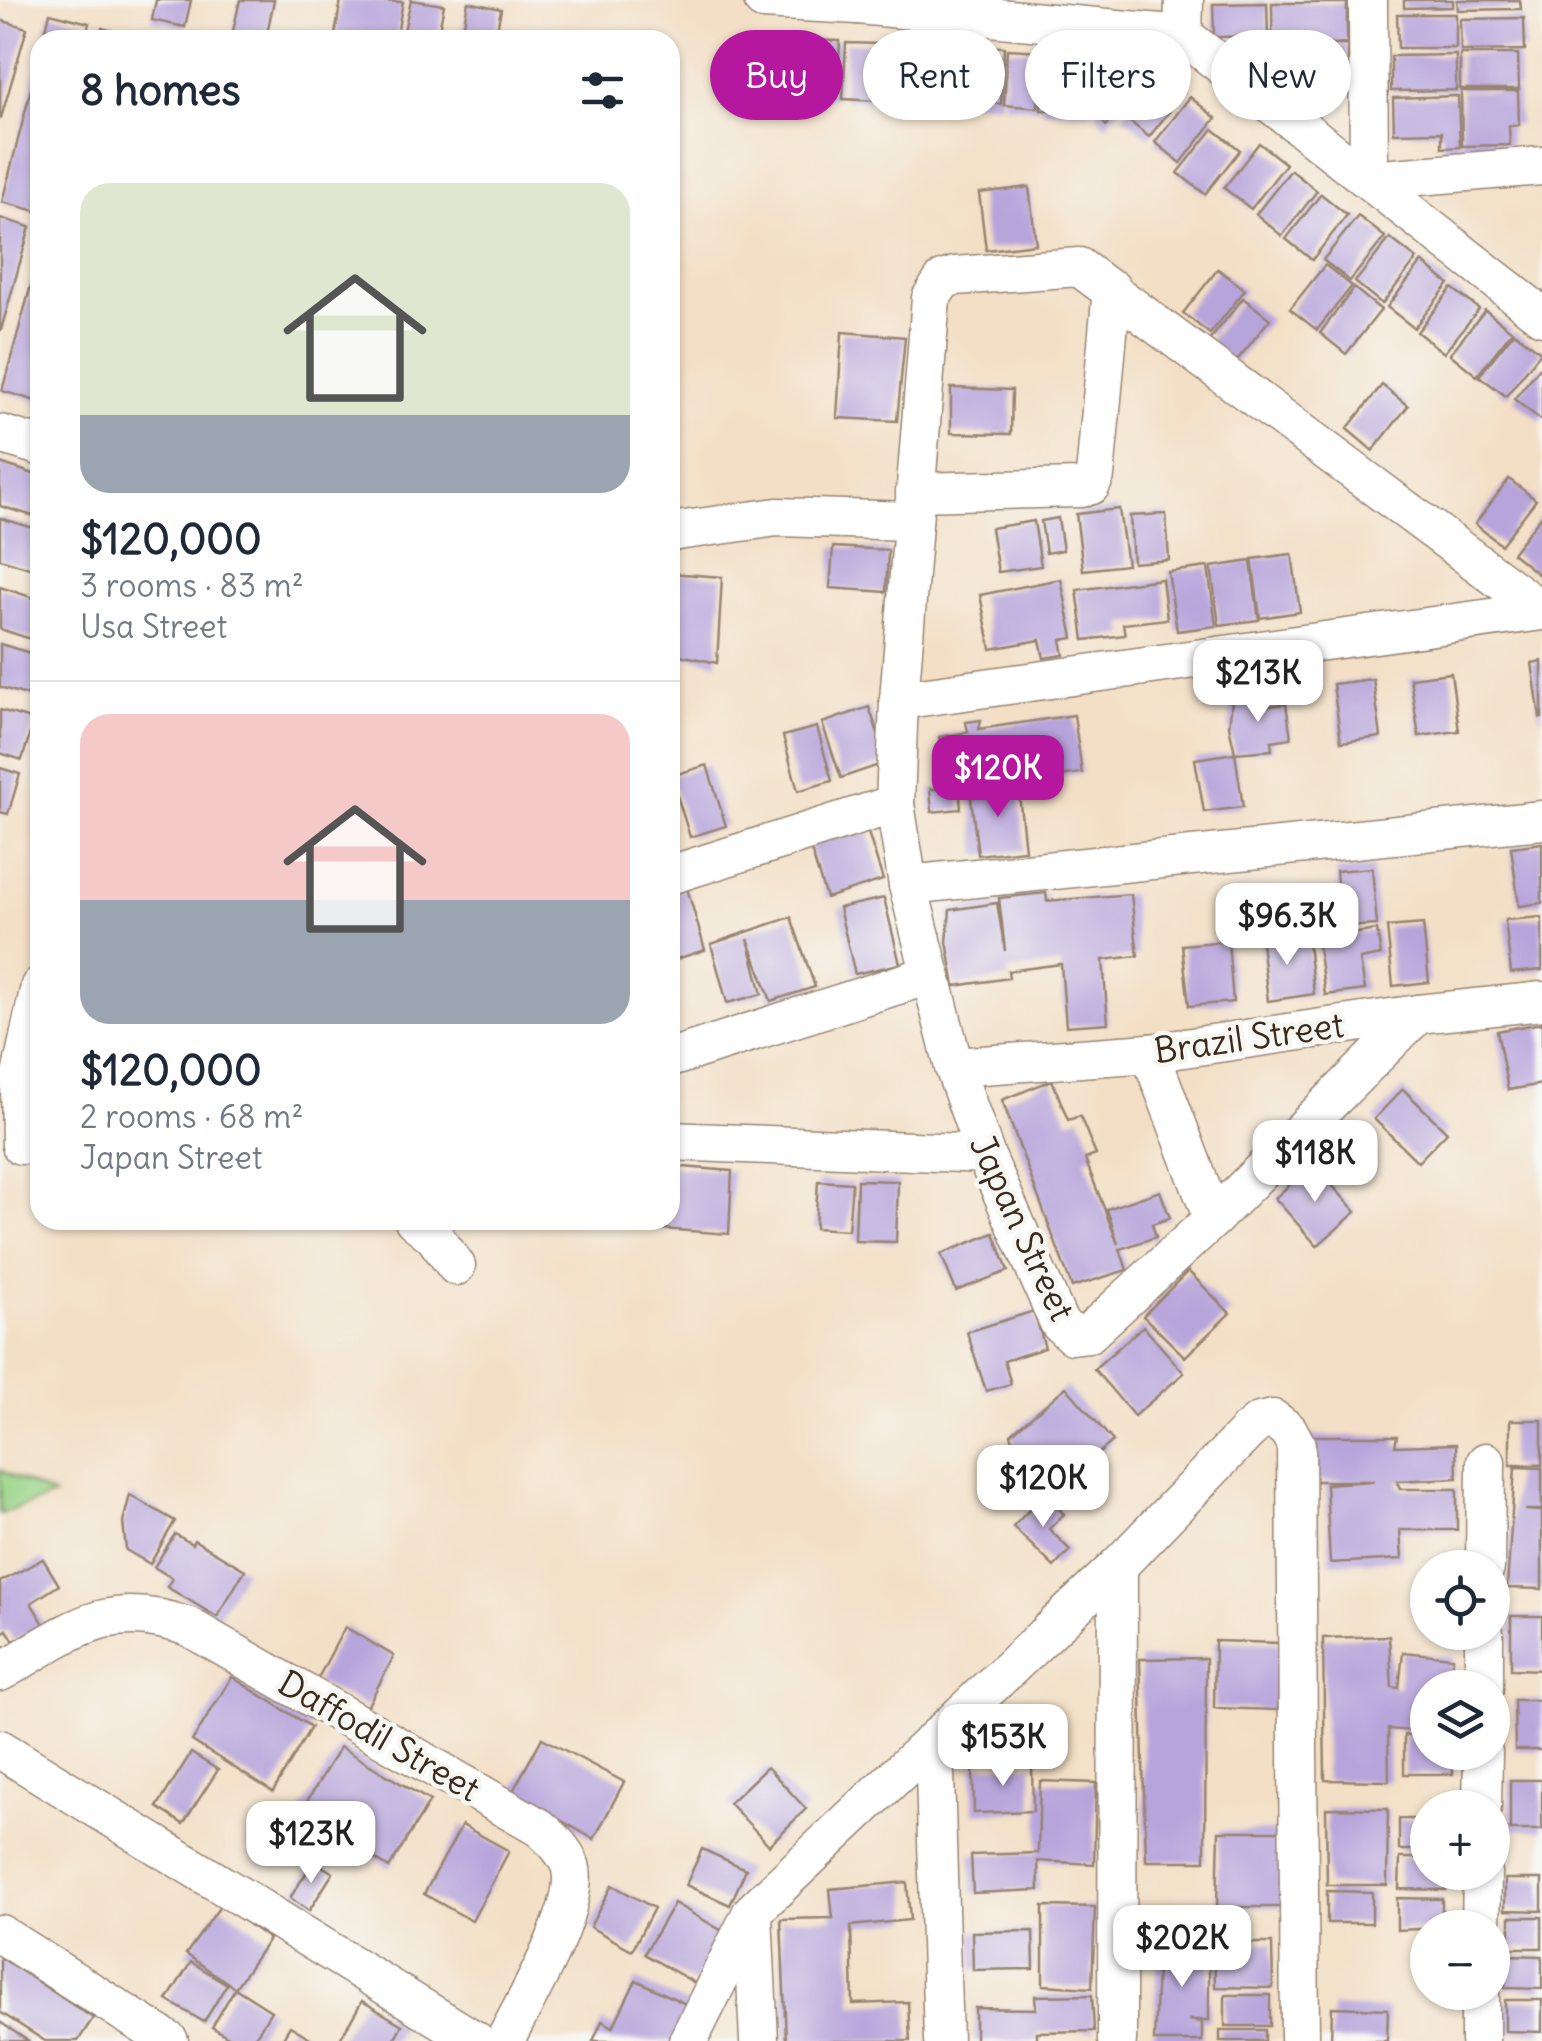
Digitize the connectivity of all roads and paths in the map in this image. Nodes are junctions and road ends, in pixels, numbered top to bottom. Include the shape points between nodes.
1 (763, 0) edge
2 (1368, 0) edge
3 (860, 2) edge
4 (1184, 18) edge
5 (1542, 166) edge
6 (1369, 180) junction
7 (1112, 289) junction
8 (1542, 316) edge
9 (0, 434) edge
10 (30, 443) edge
11 (914, 506) junction
12 (680, 531) edge
13 (1542, 611) edge
14 (899, 700) junction
15 (895, 804) junction
16 (1542, 820) edge
17 (680, 872) edge
18 (908, 885) junction
19 (929, 975) junction
20 (1542, 1000) edge
21 (1418, 1014) junction
22 (30, 1033) edge
23 (1150, 1053) junction
24 (680, 1055) edge
25 (954, 1067) junction
26 (680, 1142) edge
27 (21, 1145) dead end
28 (984, 1154) junction
29 (1213, 1219) junction
30 (428, 1230) edge
31 (456, 1266) dead end
32 (1486, 1462) dead end
33 (1485, 1550) edge
34 (1118, 1566) junction
35 (0, 1672) edge
36 (934, 1741) junction
37 (0, 1749) edge
38 (752, 1912) junction
39 (0, 1934) edge
40 (1480, 2010) edge
41 (169, 2041) edge
42 (476, 2041) edge
43 (505, 2041) edge
44 (688, 2041) edge
45 (759, 2041) edge
46 (943, 2041) edge
47 (1116, 2041) edge
48 (1300, 2041) edge
49 (1480, 2041) edge

1 - 3 street
2 - 6 street
3 - 4 street
4 - 6 street
5 - 6 street
6 - 8 street
7 - 11 street via 1091,485
7 - 11 street, Japan Street via 1079,267 942,280 930,298
7 - 13 street
9 - 10 street
11 - 12 street
11 - 14 street, Japan Street
13 - 14 street
14 - 15 street, Japan Street
15 - 17 street
15 - 18 street, Japan Street
16 - 18 street
18 - 19 street, Japan Street
19 - 24 street
19 - 25 street, Japan Street
20 - 21 street, Brazil Street
21 - 23 street, Brazil Street
21 - 29 street, Japan Street
22 - 27 street via 20,1080
23 - 25 street, Brazil Street
23 - 29 street
25 - 28 street, Japan Street
26 - 28 street
28 - 29 street, Japan Street via 1059,1324 1072,1336 1089,1333
30 - 31 street
32 - 33 street
34 - 36 street
34 - 47 street
34 - 48 street via 1259,1422 1273,1419 1288,1430 1296,1445
35 - 43 street, Daffodil Street via 86,1624 120,1614 155,1615 189,1628 540,1828 559,1845 573,1891
36 - 38 street
36 - 46 street
37 - 42 street
38 - 44 street
38 - 45 street
39 - 41 street
40 - 49 street

